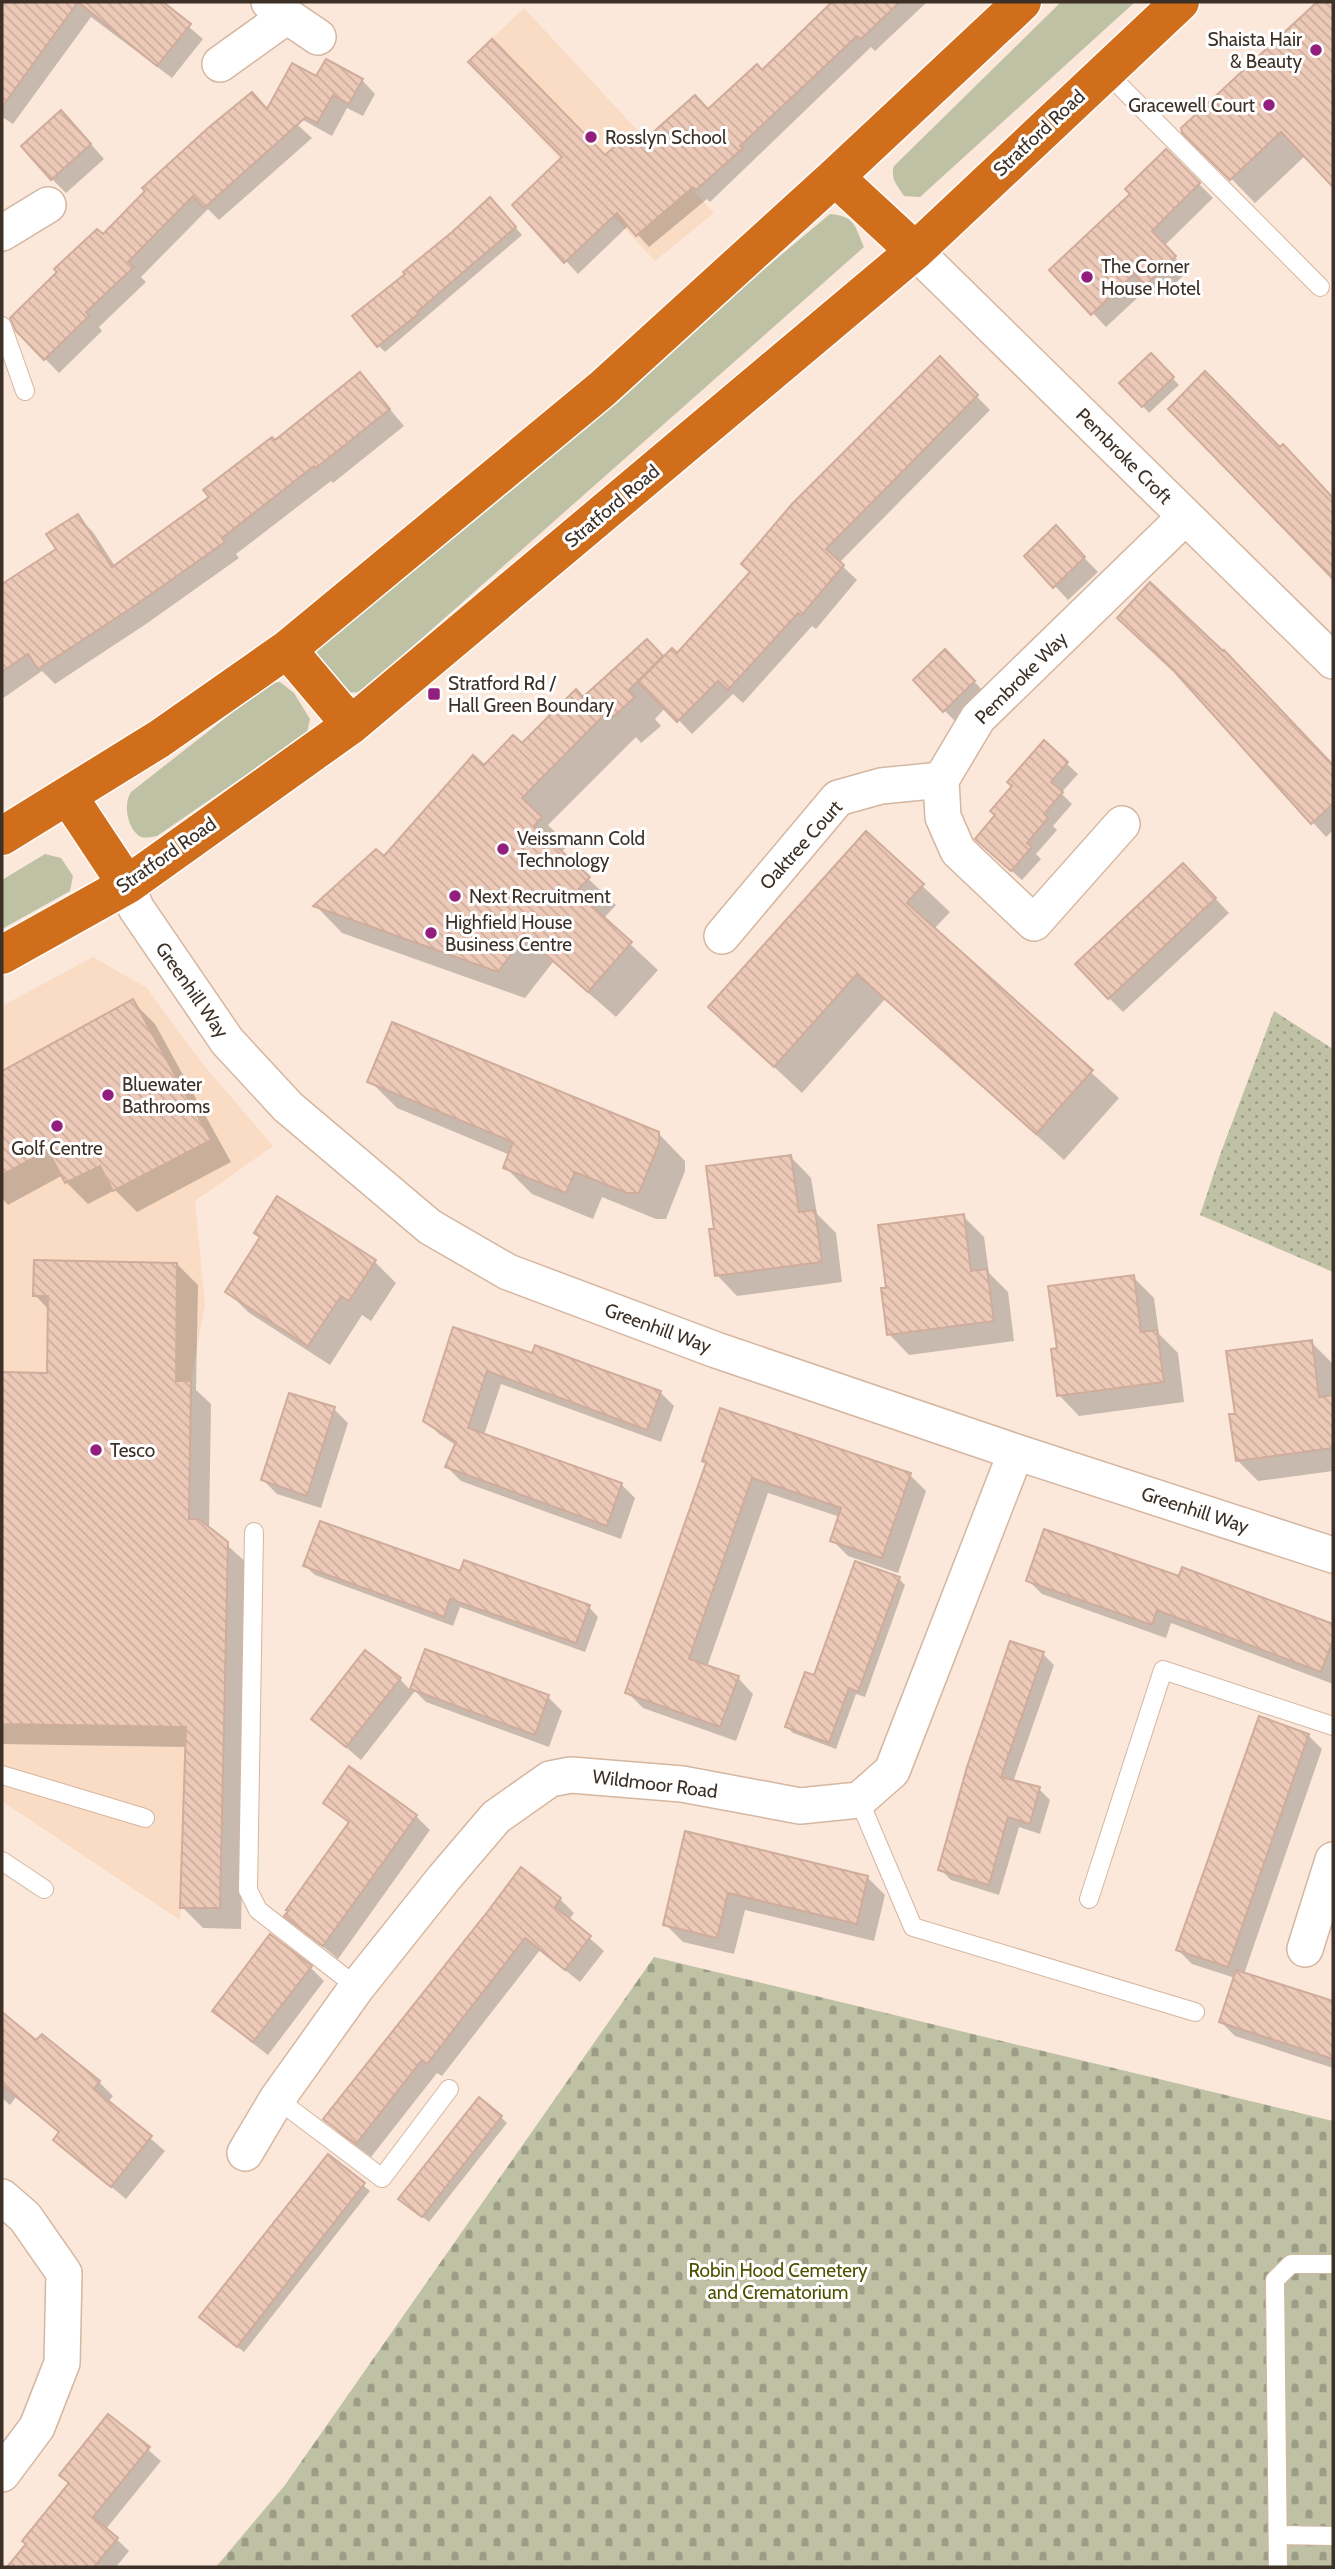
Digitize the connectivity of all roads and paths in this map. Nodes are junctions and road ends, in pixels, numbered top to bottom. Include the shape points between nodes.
1 (1022, 2) edge
2 (1180, 2) edge
3 (278, 9) edge
4 (318, 37) dead end
5 (220, 64) dead end
6 (1105, 71) junction
7 (835, 177) junction
8 (48, 205) dead end
9 (2, 233) edge
10 (915, 251) junction
11 (1320, 288) dead end
12 (2, 326) edge
13 (25, 391) dead end
14 (1185, 517) junction
15 (289, 648) junction
16 (1333, 661) edge
17 (351, 725) junction
18 (941, 780) junction
19 (68, 796) junction
20 (1122, 824) dead end
21 (2, 836) edge
22 (127, 885) junction
23 (722, 936) dead end
24 (2, 955) edge
25 (1016, 1452) junction
26 (254, 1532) dead end
27 (1333, 1555) edge
28 (1333, 1726) edge
29 (2, 1775) edge
30 (859, 1800) junction
31 (145, 1818) dead end
32 (1333, 1860) edge
33 (2, 1861) edge
34 (44, 1889) dead end
35 (1089, 1899) dead end
36 (1317, 1927) dead end
37 (357, 1987) junction
38 (1195, 2012) dead end
39 (449, 2089) dead end
40 (277, 2099) junction
41 (245, 2153) dead end
42 (2, 2197) edge
43 (1333, 2264) edge
44 (2, 2474) edge
45 (1278, 2535) junction
46 (1333, 2536) edge
47 (1278, 2567) edge

1 - 7 highway
2 - 6 highway, Stratford Road
3 - 4 street
3 - 5 street
6 - 10 highway, Stratford Road
6 - 11 lane
7 - 10 highway
7 - 15 highway via 602,389
8 - 9 street
10 - 14 street, Pembroke Croft
10 - 17 highway, Stratford Road
12 - 13 lane
14 - 16 street, Pembroke Croft
14 - 18 street, Pembroke Way via 978,718
15 - 17 highway
15 - 19 highway
17 - 22 highway, Stratford Road
18 - 20 street via 943,817 958,852 1034,923
18 - 23 street, Oaktree Court via 881,786 838,798
19 - 21 highway
19 - 22 highway
22 - 24 highway, Stratford Road
22 - 25 street, Greenhill Way via 136,908 227,1041 288,1107 430,1227 508,1272 716,1350
25 - 27 street, Greenhill Way
25 - 30 street via 892,1771
26 - 37 lane via 248,1890 258,1910
28 - 35 lane via 1164,1670
29 - 31 lane
30 - 37 street, Wildmoor Road via 800,1806 682,1784 572,1775 550,1779 496,1817
30 - 38 lane via 914,1927
32 - 36 street
33 - 34 lane
37 - 40 street, Wildmoor Road
39 - 40 lane via 382,2178
40 - 41 street, Wildmoor Road
42 - 44 street via 26,2217 64,2273 62,2363 37,2427
43 - 45 lane via 1291,2264 1275,2280
45 - 46 lane
45 - 47 lane

